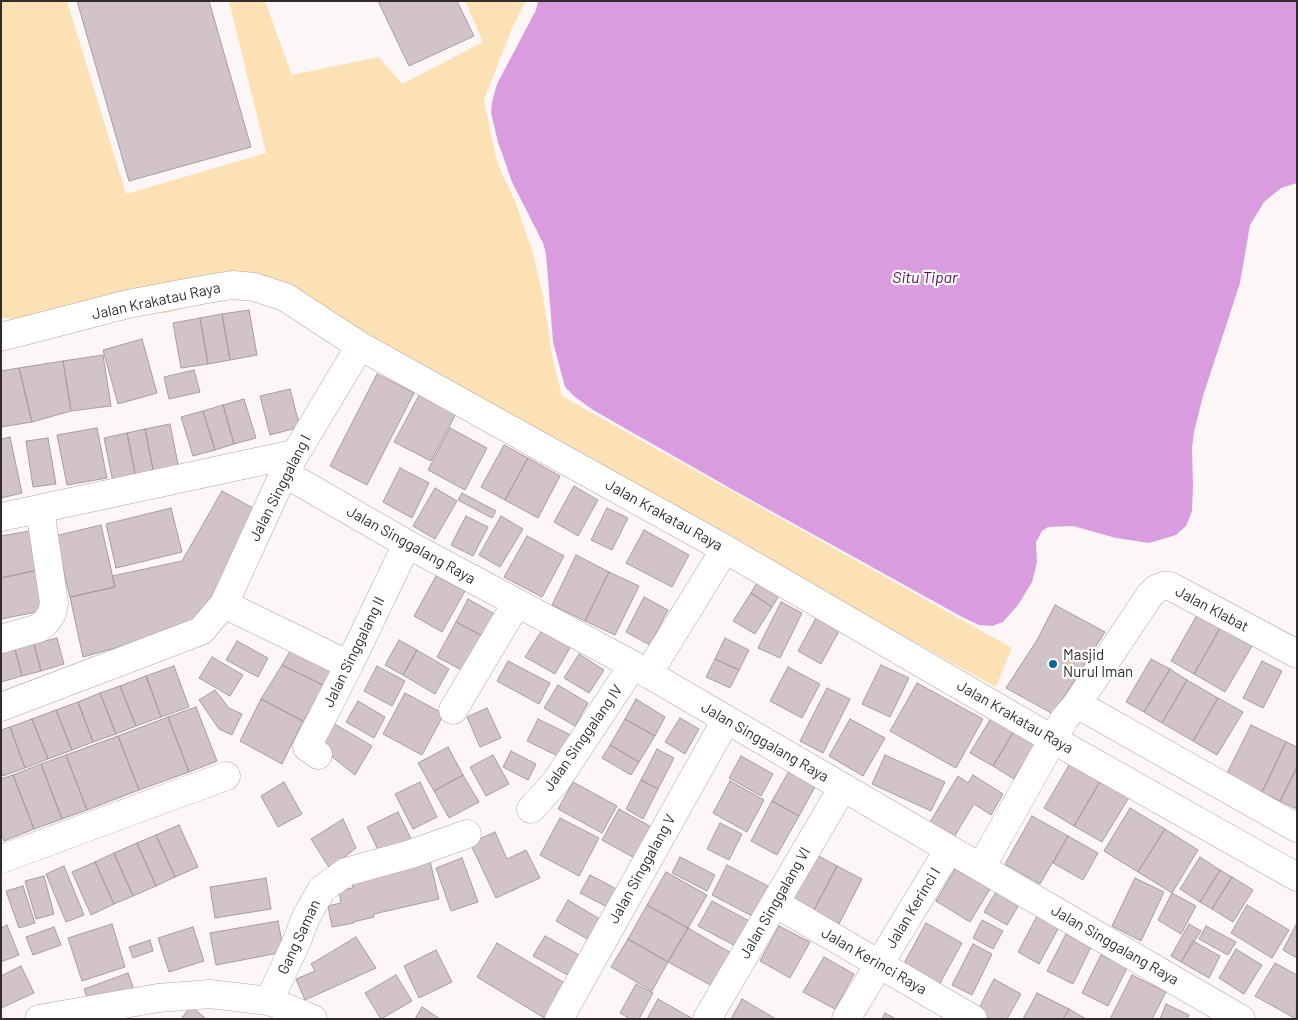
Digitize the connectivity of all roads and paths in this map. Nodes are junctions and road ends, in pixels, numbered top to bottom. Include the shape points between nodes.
1 (1, 337) edge
2 (360, 346) junction
3 (289, 464) junction
4 (40, 509) junction
5 (1, 517) edge
6 (407, 544) junction
7 (725, 549) junction
8 (224, 604) junction
9 (516, 604) junction
10 (1, 639) edge
11 (1297, 654) edge
12 (349, 665) junction
13 (641, 670) junction
14 (1077, 704) junction
15 (1, 707) edge
16 (453, 710) dead end
17 (726, 720) junction
18 (1052, 739) junction
19 (318, 755) dead end
20 (226, 776) dead end
21 (843, 787) junction
22 (531, 809) dead end
23 (1297, 828) edge
24 (467, 834) dead end
25 (949, 849) junction
26 (1, 859) edge
27 (981, 867) junction
28 (1297, 877) edge
29 (775, 903) junction
30 (879, 964) junction
31 (269, 1001) junction
32 (39, 1019) edge
33 (313, 1019) edge
34 (559, 1019) edge
35 (707, 1019) edge
36 (846, 1019) edge
37 (973, 1019) edge
38 (1241, 1019) edge

1 - 2 street, Jalan Krakatau Raya via 128,304 233,285 254,287 285,297
2 - 3 street, Jalan Singgalang I
2 - 7 street, Jalan Krakatau Raya
3 - 4 street
3 - 6 street, Jalan Singgalang Raya
3 - 8 street, Jalan Singgalang I
4 - 5 street
4 - 10 street via 54,603 52,613 39,628
6 - 9 street, Jalan Singgalang Raya
6 - 12 street, Jalan Singgalang II
7 - 13 street, Jalan Singgalang IV
7 - 18 street, Jalan Krakatau Raya
8 - 12 street
8 - 15 street, Jalan Singgalang I via 201,631
9 - 13 street, Jalan Singgalang Raya
9 - 16 street
11 - 14 street, Jalan Klabat via 1170,586 1163,586 1150,595
12 - 19 street, Jalan Singgalang II via 308,747
13 - 17 street, Jalan Singgalang Raya
13 - 22 street, Jalan Singgalang IV
14 - 18 street, Jalan Klabat
14 - 23 street
17 - 21 street, Jalan Singgalang Raya
17 - 34 street, Jalan Singgalang V
18 - 27 street, Jalan Klabat
18 - 28 street, Jalan Krakatau Raya
20 - 26 street
21 - 25 street, Jalan Singgalang Raya
21 - 29 street, Jalan Singgalang VI
24 - 31 street, Gang Saman via 346,872 322,890 306,917
25 - 27 street, Jalan Singgalang Raya
25 - 30 street, Jalan Kerinci I
27 - 38 street, Jalan Singgalang Raya
29 - 30 street, Jalan Kerinci Raya
29 - 35 street, Jalan Singgalang VI
30 - 36 street, Jalan Kerinci I
30 - 37 street, Jalan Kerinci Raya
31 - 32 street via 210,994 158,998
31 - 33 street

